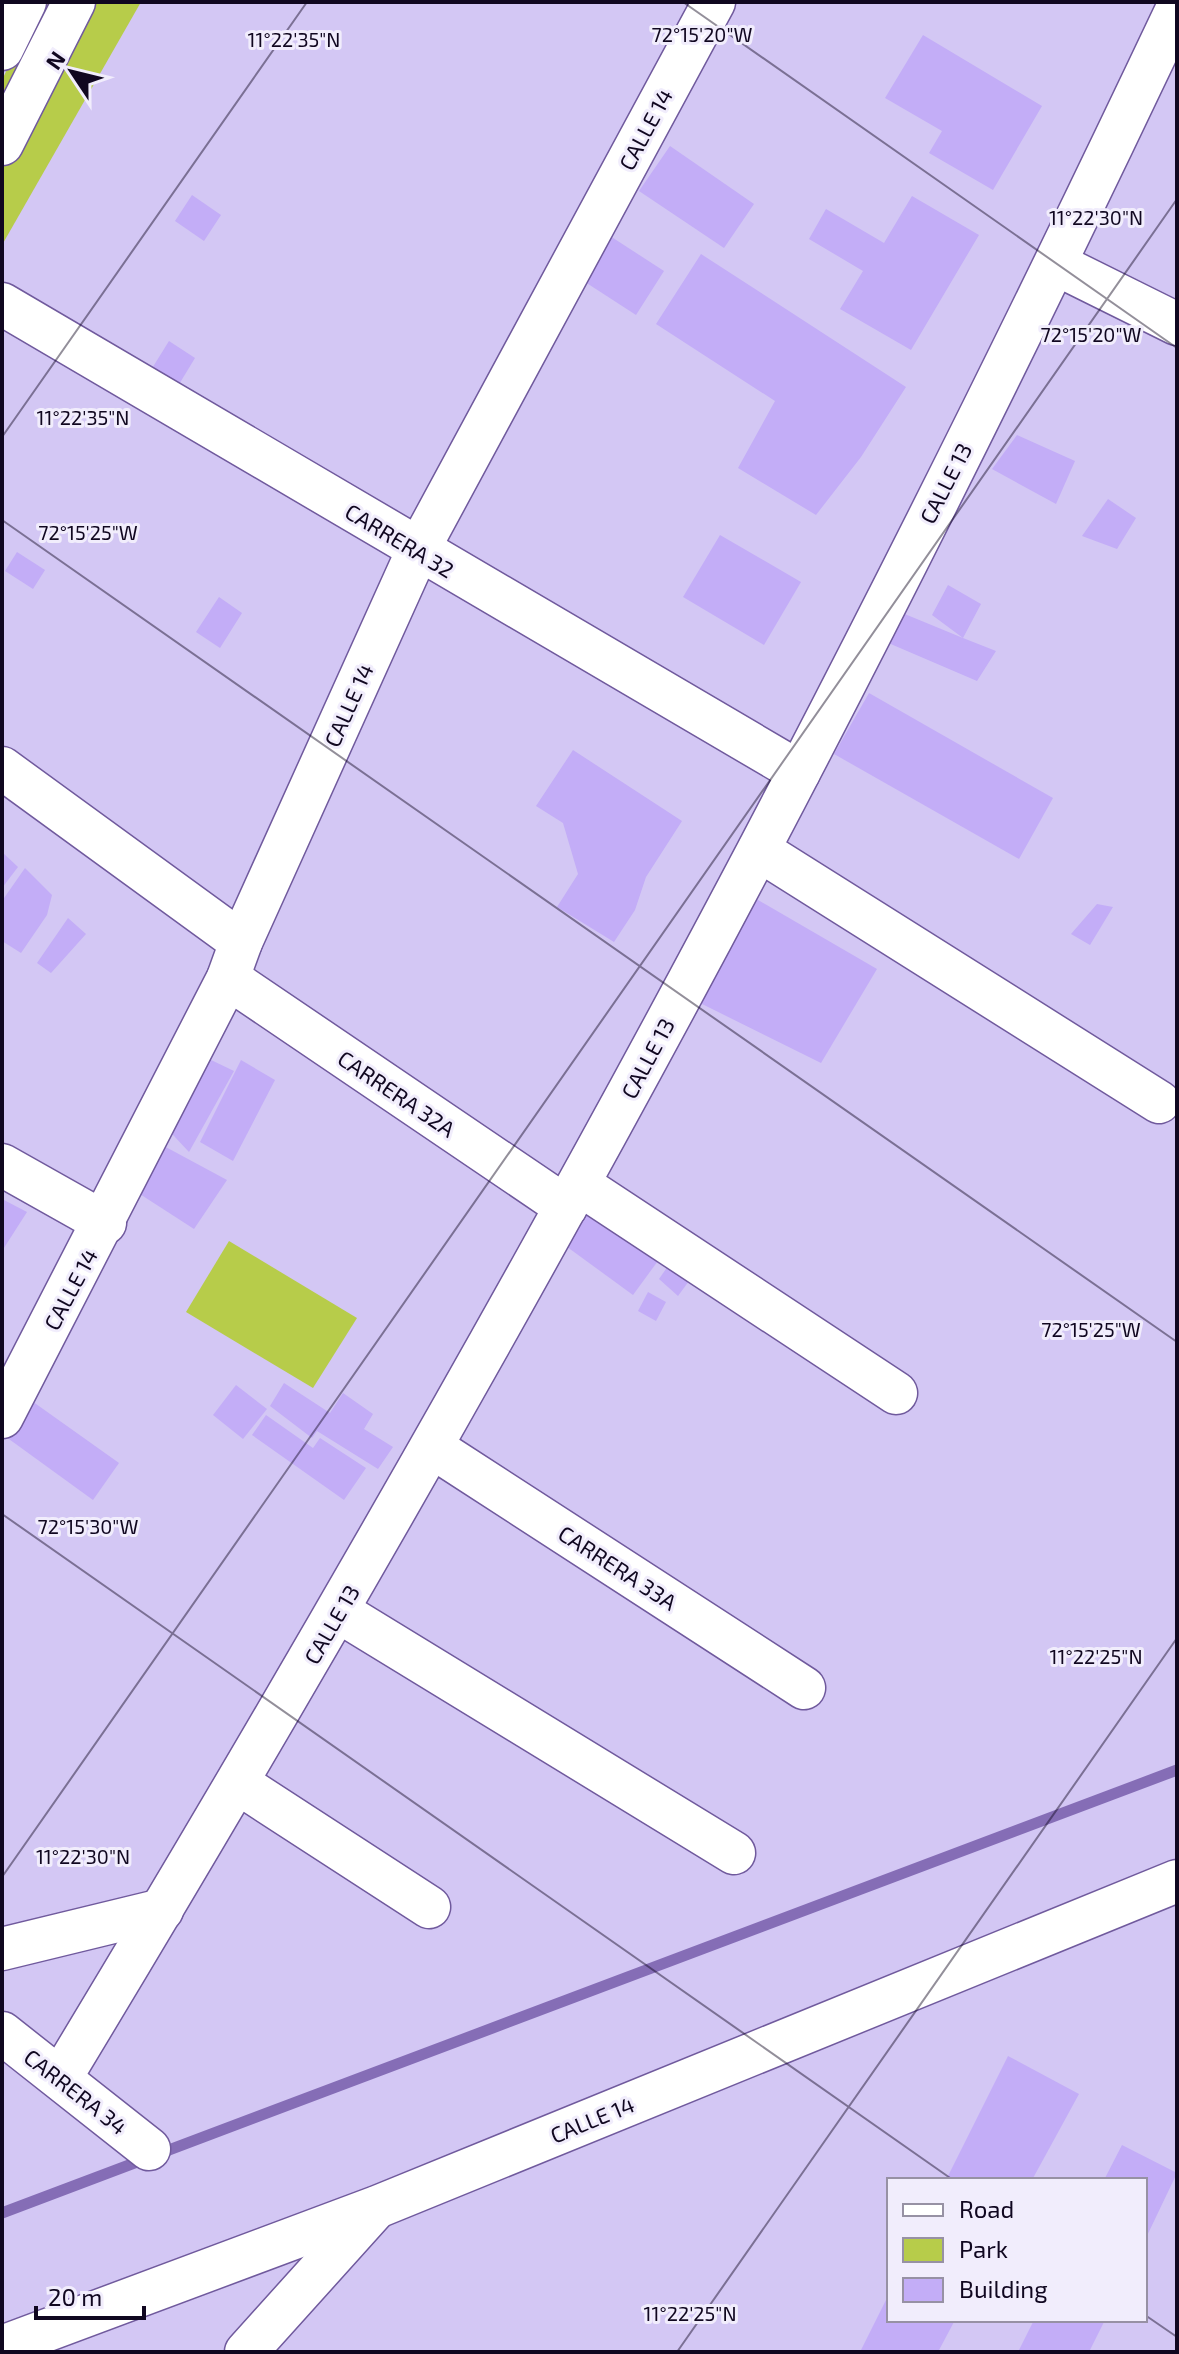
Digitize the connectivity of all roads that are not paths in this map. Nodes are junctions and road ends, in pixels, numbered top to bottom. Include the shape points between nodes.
1 (25, 2) edge
2 (74, 2) edge
3 (714, 2) edge
4 (1177, 9) edge
5 (2, 49) edge
6 (2, 144) edge
7 (1056, 264) junction
8 (2, 304) edge
9 (1177, 324) edge
10 (418, 550) junction
11 (2, 768) edge
12 (799, 772) junction
13 (759, 850) junction
14 (234, 960) junction
15 (1159, 1102) dead end
16 (2, 1165) edge
17 (572, 1195) junction
18 (105, 1223) junction
19 (896, 1393) dead end
20 (2, 1417) edge
21 (432, 1447) junction
22 (338, 1611) junction
23 (804, 1688) dead end
24 (238, 1783) junction
25 (734, 1853) dead end
26 (1177, 1881) edge
27 (429, 1907) dead end
28 (162, 1910) junction
29 (2, 1949) edge
30 (2, 2033) edge
31 (61, 2077) junction
32 (149, 2149) dead end
33 (377, 2207) junction
34 (2, 2347) edge
35 (246, 2352) edge

1 - 5 street
2 - 6 street
3 - 10 street, CALLE 14
4 - 7 street, CALLE 13
7 - 9 street
7 - 12 street, CALLE 13
8 - 10 street, CARRERA 32
10 - 12 street, CARRERA 32
10 - 14 street, CALLE 14
11 - 14 street, CARRERA 32A
12 - 13 street, CALLE 13
13 - 15 street
13 - 17 street, CALLE 13
14 - 17 street, CARRERA 32A
14 - 18 street, CALLE 14
16 - 18 street
17 - 19 street, CARRERA 32A
17 - 21 street, CALLE 13
18 - 20 street, CALLE 14
21 - 22 street, CALLE 13
21 - 23 street, CARRERA 33A
22 - 24 street, CALLE 13
22 - 25 street
24 - 27 street
24 - 28 street, CALLE 13
26 - 33 street, CALLE 14
28 - 29 street
28 - 31 street, CALLE 13
30 - 31 street, CARRERA 34
31 - 32 street, CARRERA 34
33 - 34 street, CALLE 14
33 - 35 street

